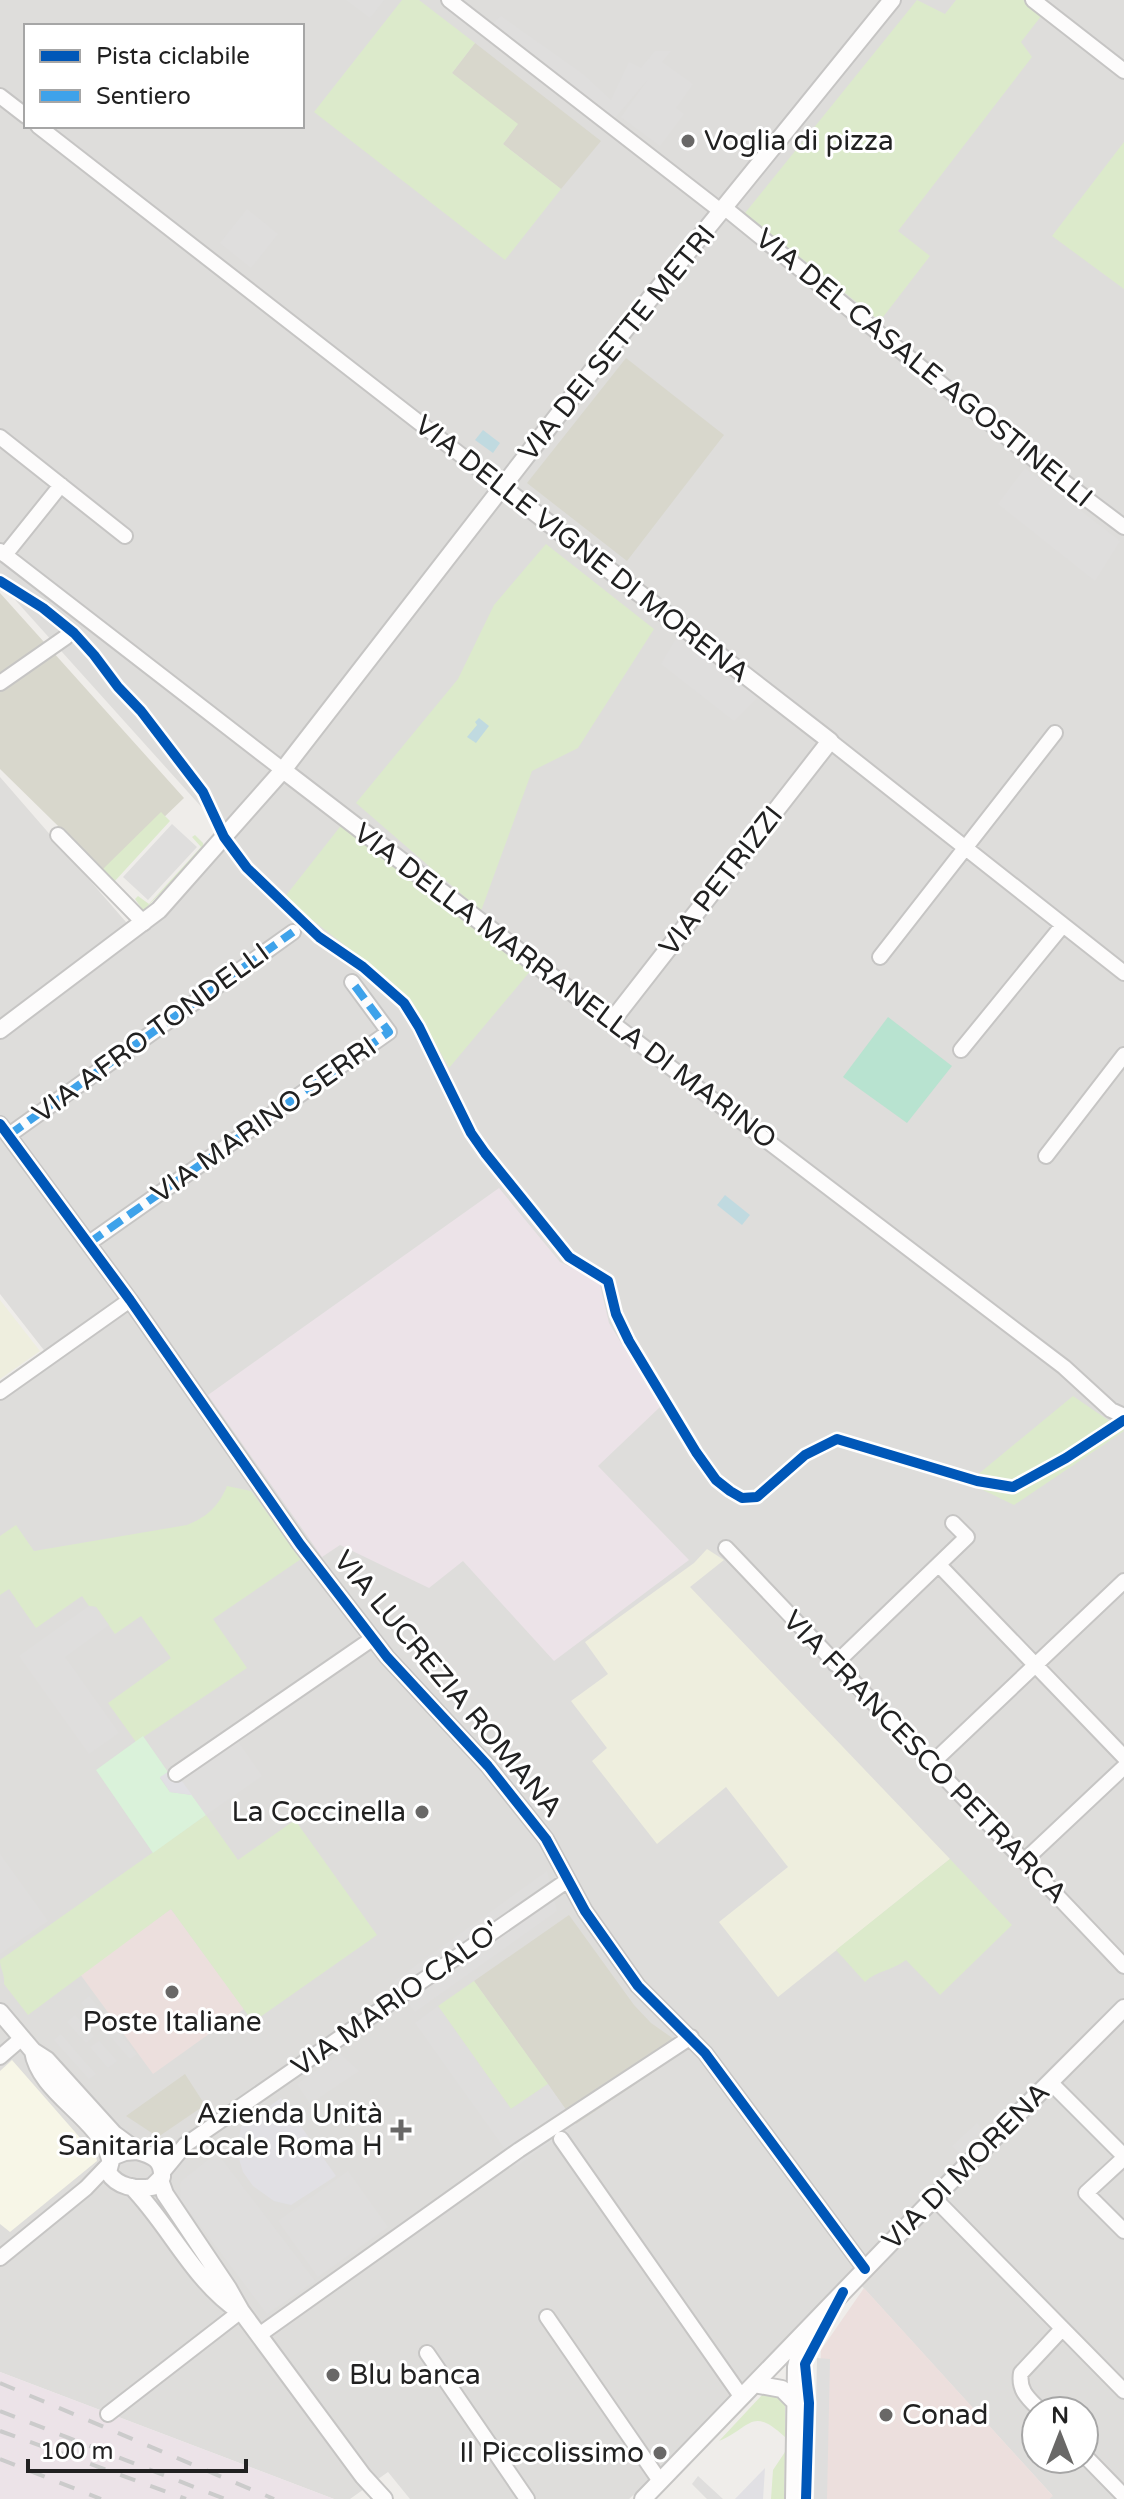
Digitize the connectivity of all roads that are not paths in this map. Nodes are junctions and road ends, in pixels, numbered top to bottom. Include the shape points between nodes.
1 (449, 0) edge
2 (1033, 0) edge
3 (890, 1) edge
4 (1124, 71) edge
5 (0, 96) edge
6 (24, 114) edge
7 (41, 128) edge
8 (724, 210) junction
9 (0, 437) edge
10 (61, 485) junction
11 (502, 487) junction
12 (1124, 527) edge
13 (125, 536) dead end
14 (3, 553) edge
15 (66, 637) dead end
16 (0, 683) edge
17 (1055, 733) dead end
18 (830, 741) junction
19 (283, 770) junction
20 (58, 835) dead end
21 (965, 848) junction
22 (144, 923) junction
23 (1063, 925) junction
24 (293, 932) dead end
25 (880, 957) dead end
26 (1124, 973) edge
27 (352, 982) dead end
28 (611, 1022) junction
29 (0, 1030) edge
30 (961, 1050) dead end
31 (1124, 1055) edge
32 (4, 1130) edge
33 (1046, 1156) dead end
34 (89, 1243) junction
35 (130, 1300) junction
36 (0, 1392) edge
37 (1124, 1416) edge
38 (953, 1523) dead end
39 (726, 1548) dead end
40 (939, 1565) junction
41 (1124, 1581) edge
42 (372, 1639) junction
43 (835, 1664) junction
44 (1036, 1665) junction
45 (1124, 1757) edge
46 (930, 1765) junction
47 (1124, 1767) edge
48 (176, 1774) dead end
49 (1024, 1861) junction
50 (568, 1880) junction
51 (1124, 1966) edge
52 (1124, 2008) edge
53 (0, 2012) edge
54 (691, 2037) junction
55 (22, 2038) junction
56 (33, 2051) junction
57 (0, 2057) edge
58 (1050, 2082) junction
59 (561, 2139) dead end
60 (185, 2145) junction
61 (144, 2153) junction
62 (1124, 2157) edge
63 (109, 2162) junction
64 (161, 2176) junction
65 (126, 2185) junction
66 (86, 2188) junction
67 (934, 2198) junction
68 (1124, 2231) edge
69 (0, 2258) edge
70 (865, 2269) junction
71 (241, 2311) junction
72 (547, 2317) dead end
73 (1062, 2329) junction
74 (805, 2331) junction
75 (259, 2335) junction
76 (427, 2353) dead end
77 (748, 2390) junction
78 (1124, 2391) edge
79 (1026, 2395) edge
80 (797, 2404) junction
81 (108, 2414) dead end
82 (1100, 2471) edge
83 (660, 2481) junction
84 (1124, 2496) edge
85 (384, 2499) edge
86 (527, 2499) edge
87 (643, 2499) edge
88 (794, 2499) edge

1 - 8 street, VIA DEL CASALE AGOSTINELLI
2 - 4 street
3 - 8 street, VIA DEI SETTE METRI
5 - 6 street
7 - 11 street, VIA DELLE VIGNE DI MORENA
8 - 11 street, VIA DEI SETTE METRI
8 - 12 street, VIA DEL CASALE AGOSTINELLI
9 - 10 street
10 - 13 street
10 - 14 street, VIA DELLA MARRANELLA DI MARINO
11 - 18 street, VIA DELLE VIGNE DI MORENA
11 - 19 street, VIA DEI SETTE METRI
14 - 19 street, VIA DELLA MARRANELLA DI MARINO
15 - 16 street
17 - 21 street
18 - 21 street, VIA DELLE VIGNE DI MORENA
18 - 28 street, VIA PETRIZZI
19 - 22 street, VIA DEI SETTE METRI
19 - 28 street, VIA DELLA MARRANELLA DI MARINO
20 - 22 street
21 - 23 street, VIA DELLE VIGNE DI MORENA
21 - 25 street
22 - 29 street, VIA DEI SETTE METRI
23 - 26 street, VIA DELLE VIGNE DI MORENA
23 - 30 street
24 - 32 street, VIA AFRO TONDELLI
27 - 34 street, VIA MARINO SERRI via 389,1032
28 - 37 street, VIA DELLA MARRANELLA DI MARINO
31 - 33 street
32 - 34 street, VIA LUCREZIA ROMANA
34 - 35 street, VIA LUCREZIA ROMANA
35 - 36 street
35 - 42 street, VIA LUCREZIA ROMANA
38 - 40 street via 967,1537
39 - 43 street, VIA FRANCESCO PETRARCA
40 - 43 street
40 - 44 street
41 - 44 street
42 - 48 street
42 - 50 street, VIA LUCREZIA ROMANA via 504,1786 552,1847
43 - 46 street, VIA FRANCESCO PETRARCA
44 - 45 street
44 - 46 street
46 - 49 street, VIA FRANCESCO PETRARCA
47 - 49 street
49 - 51 street, VIA FRANCESCO PETRARCA
50 - 54 street, VIA LUCREZIA ROMANA via 638,1986
50 - 60 street, VIA MARIO CALO'
52 - 58 street, VIA DI MORENA
53 - 55 street
54 - 70 street, VIA LUCREZIA ROMANA
54 - 75 street via 519,2150
55 - 56 street
55 - 57 street
56 - 61 street via 119,2139
56 - 63 street via 38,2069 103,2143
58 - 62 street
58 - 67 street, VIA DI MORENA
59 - 77 street
60 - 61 street, VIA MARIO CALO'
60 - 64 street, VIA MARIO CALO'
61 - 63 street via 125,2152
61 - 64 street via 160,2163
62 - 68 street via 1086,2193
63 - 65 street via 108,2172
63 - 66 street
64 - 65 street via 152,2187
64 - 71 street via 165,2194
65 - 66 street
65 - 71 street via 208,2284
66 - 69 street
67 - 70 street, VIA DI MORENA
67 - 73 street
70 - 74 street, VIA DI MORENA
71 - 75 street
71 - 81 street
72 - 83 street
73 - 78 street
73 - 79 street via 1021,2373
74 - 77 street, VIA DI MORENA
74 - 80 street via 796,2361
75 - 85 street
76 - 86 street
77 - 80 street via 782,2389
77 - 83 street, VIA DI MORENA
80 - 88 street
82 - 84 street
83 - 87 street, VIA DI MORENA

